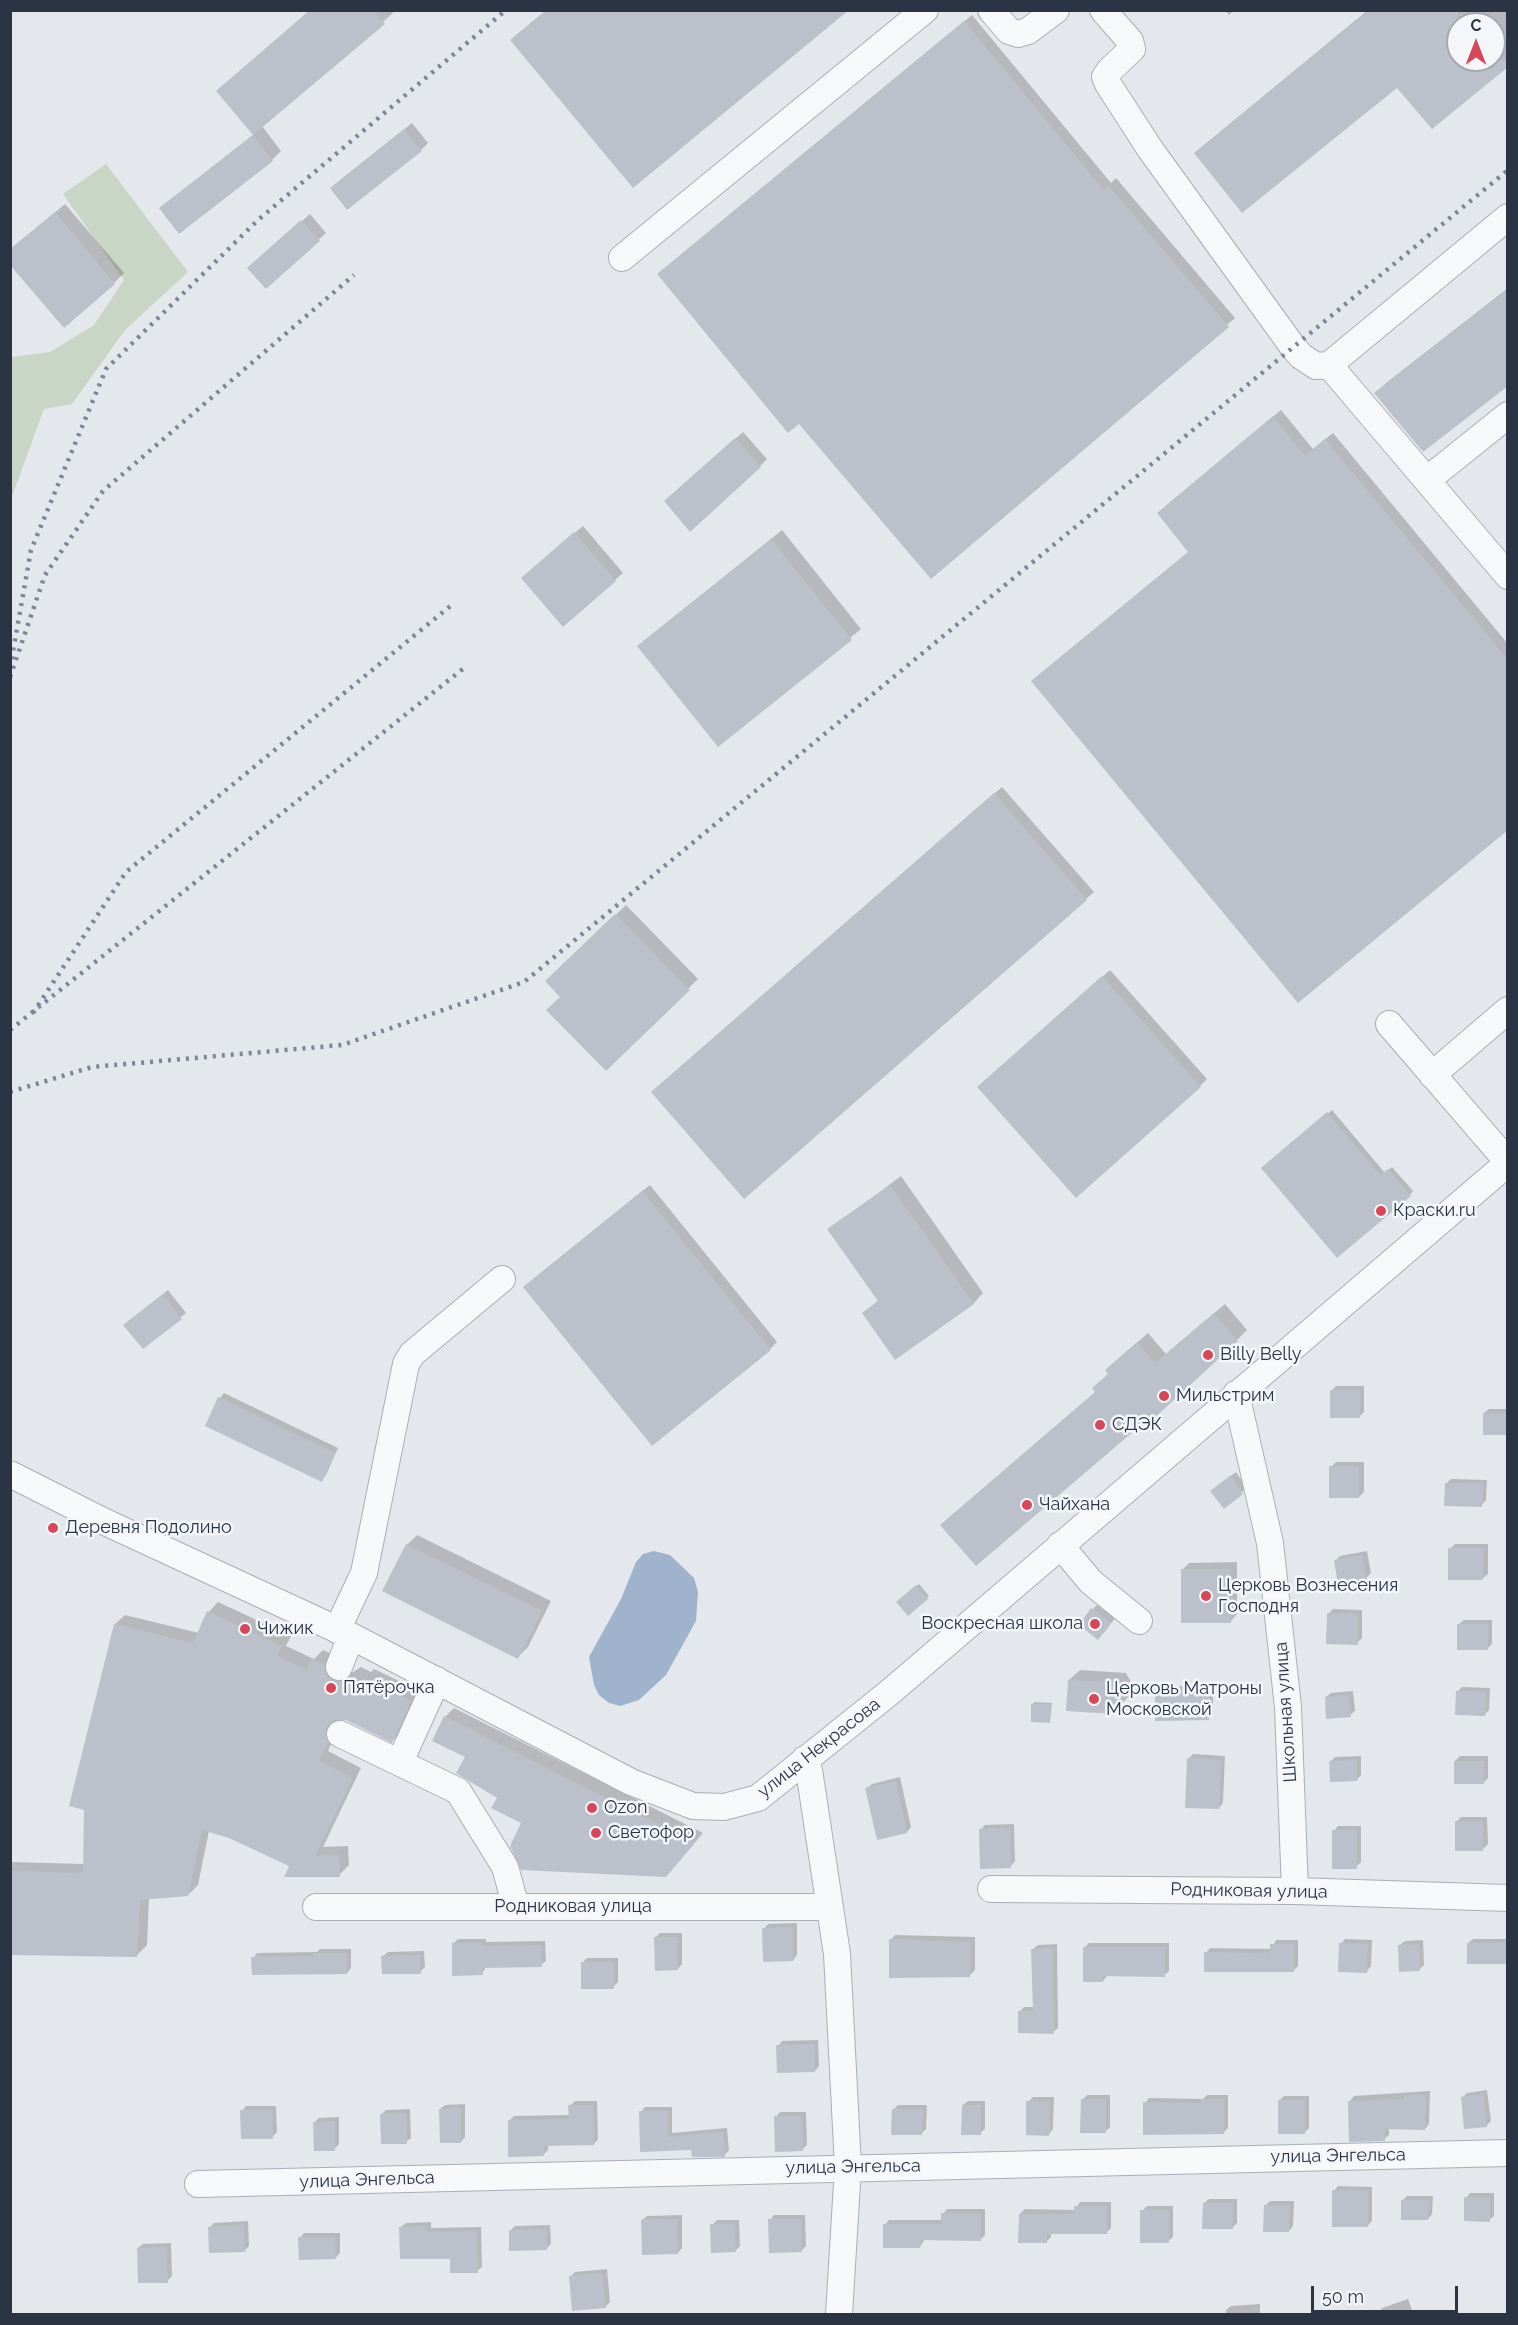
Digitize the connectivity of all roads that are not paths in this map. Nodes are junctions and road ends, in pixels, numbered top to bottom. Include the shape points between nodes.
1 (925, 10) edge
2 (991, 10) edge
3 (1056, 10) edge
4 (1103, 10) edge
5 (1508, 217) edge
6 (622, 258) dead end
7 (1329, 365) junction
8 (1508, 415) edge
9 (1427, 480) junction
10 (1508, 576) edge
11 (1508, 1010) edge
12 (1389, 1024) dead end
13 (1432, 1075) junction
14 (1508, 1163) edge
15 (502, 1279) dead end
16 (1236, 1394) junction
17 (10, 1474) edge
18 (1060, 1545) junction
19 (1139, 1621) dead end
20 (344, 1633) junction
21 (339, 1667) dead end
22 (437, 1680) junction
23 (340, 1734) dead end
24 (805, 1759) junction
25 (400, 1762) junction
26 (991, 1888) dead end
27 (1295, 1891) junction
28 (1508, 1898) edge
29 (316, 1907) dead end
30 (516, 1907) junction
31 (830, 1907) junction
32 (1508, 2153) edge
33 (848, 2167) junction
34 (198, 2184) dead end
35 (839, 2314) edge

1 - 6 street
2 - 3 street via 1009,31 1018,34 1029,32
4 - 7 street via 1130,41 1132,49 1109,71 1108,84 1150,149 1293,347 1316,366
5 - 7 street
7 - 9 street
8 - 9 street
9 - 10 street
11 - 13 street
12 - 13 street
13 - 14 street
14 - 16 street, улица Некрасова
15 - 20 street via 412,1354 406,1364 364,1573
16 - 18 street, улица Некрасова
16 - 27 street, Школьная улица via 1270,1543 1288,1707
17 - 20 street, улица Некрасова
18 - 19 street via 1091,1582
18 - 24 street, улица Некрасова via 890,1692
20 - 21 street
20 - 22 street, улица Некрасова
22 - 24 street, улица Некрасова via 631,1782 693,1806 724,1807 758,1798
22 - 25 street
23 - 25 street
24 - 31 street
25 - 30 street via 458,1791 505,1867
26 - 27 street, Родниковая улица
27 - 28 street, Родниковая улица
29 - 30 street, Родниковая улица
30 - 31 street, Родниковая улица
31 - 33 street via 837,1954
32 - 33 street, улица Энгельса
33 - 34 street, улица Энгельса
33 - 35 street

